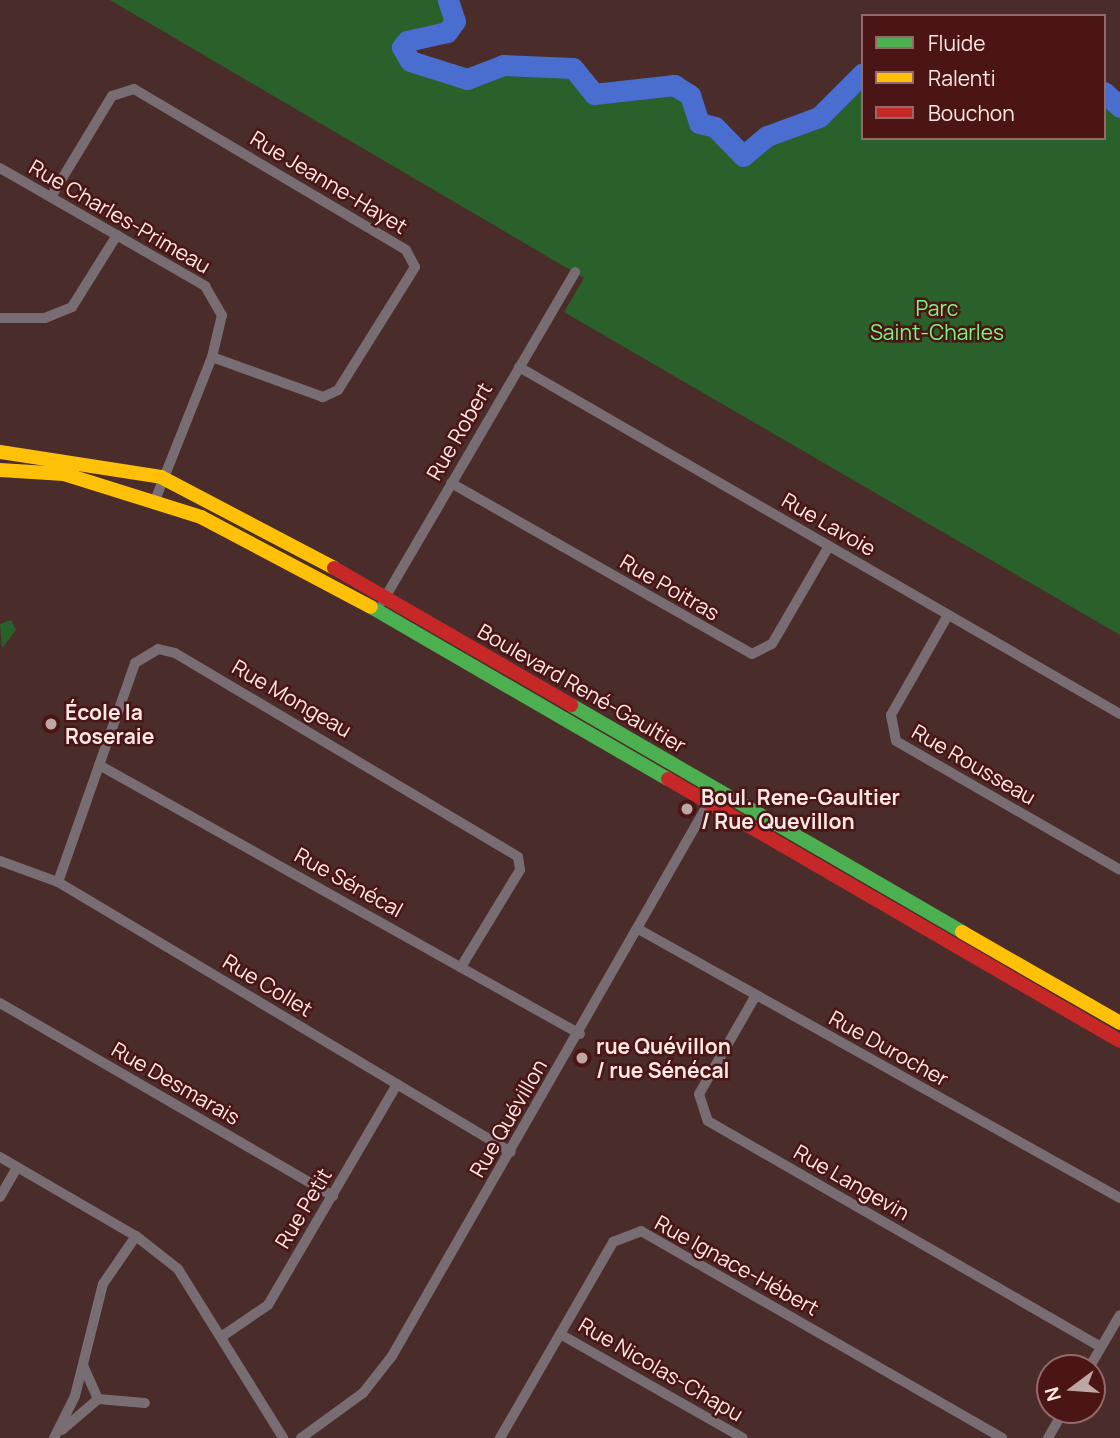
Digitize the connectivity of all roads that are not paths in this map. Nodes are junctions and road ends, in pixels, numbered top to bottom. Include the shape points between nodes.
1 (0, 168) edge
2 (51, 197) junction
3 (117, 235) junction
4 (575, 272) dead end
5 (0, 318) edge
6 (212, 358) junction
7 (519, 367) junction
8 (0, 452) edge
9 (0, 470) edge
10 (161, 477) junction
11 (451, 483) junction
12 (156, 498) junction
13 (829, 546) junction
14 (381, 604) junction
15 (948, 615) junction
16 (1120, 714) edge
17 (99, 765) junction
18 (716, 790) junction
19 (707, 806) junction
20 (0, 861) edge
21 (1120, 870) edge
22 (58, 882) junction
23 (640, 930) junction
24 (461, 967) junction
25 (756, 995) junction
26 (0, 1003) edge
27 (1120, 1023) edge
28 (580, 1034) junction
29 (1120, 1041) edge
30 (397, 1084) junction
31 (511, 1152) junction
32 (0, 1157) edge
33 (17, 1167) junction
34 (333, 1196) junction
35 (0, 1197) edge
36 (1120, 1198) edge
37 (136, 1236) junction
38 (1120, 1315) edge
39 (560, 1334) junction
40 (224, 1335) junction
41 (1101, 1348) junction
42 (1097, 1354) edge
43 (83, 1366) junction
44 (98, 1399) junction
45 (145, 1404) dead end
46 (57, 1435) edge
47 (283, 1438) edge
48 (301, 1438) edge
49 (500, 1438) edge
50 (743, 1438) edge
51 (1002, 1438) edge

1 - 2 street, Rue Charles-Primeau
2 - 3 street, Rue Charles-Primeau
2 - 6 street, Rue Jeanne-Hayet via 112,96 134,89 406,250 415,267 338,390 323,397
3 - 5 street via 72,307 45,317
3 - 6 street, Rue Charles-Primeau via 205,286 222,315
4 - 7 street, Rue Robert
6 - 10 street, Rue Charles-Primeau
7 - 11 street, Rue Robert
7 - 13 street, Rue Lavoie
8 - 10 street, Boulevard René-Gaultier
9 - 12 street, Boulevard René-Gaultier via 64,474
10 - 12 street, Rue Charles-Primeau
10 - 14 street, Boulevard René-Gaultier via 241,514
11 - 13 street, Rue Poitras via 752,654 772,644
11 - 14 street, Rue Robert
12 - 14 street, Boulevard René-Gaultier
13 - 15 street, Rue Lavoie
14 - 18 street, Boulevard René-Gaultier
14 - 19 street, Boulevard René-Gaultier
15 - 16 street, Rue Lavoie
15 - 21 street, Rue Rousseau via 891,715 896,741
17 - 22 street, Rue Mongeau
17 - 24 street, Rue Sénécal
17 - 24 street, Rue Mongeau via 135,663 158,649 175,653 518,857 520,870
18 - 19 street, Rue Quévillon
18 - 27 street, Boulevard René-Gaultier
19 - 23 street, Rue Quévillon
19 - 29 street, Boulevard René-Gaultier
20 - 22 street, Rue Collet
22 - 30 street, Rue Collet
23 - 25 street, Rue Durocher
23 - 28 street, Rue Quévillon
24 - 28 street, Rue Sénécal
25 - 36 street, Rue Durocher
25 - 41 street, Rue Langevin via 699,1094 708,1121
26 - 34 street, Rue Desmarais
28 - 31 street, Rue Quévillon
30 - 31 street, Rue Collet
30 - 34 street, Rue Petit
31 - 48 street, Rue Quévillon via 392,1356 363,1393
32 - 33 street
33 - 35 street
33 - 37 street
34 - 40 street, Rue Petit via 268,1305
37 - 40 street via 178,1269
37 - 43 street via 103,1284
38 - 41 street
39 - 49 street, Rue Ignace-Hébert
39 - 50 street, Rue Nicolas-Chapu
39 - 51 street, Rue Ignace-Hébert via 613,1242 641,1231
40 - 47 street
41 - 42 street
43 - 44 street
43 - 46 street
44 - 45 street
44 - 46 street

